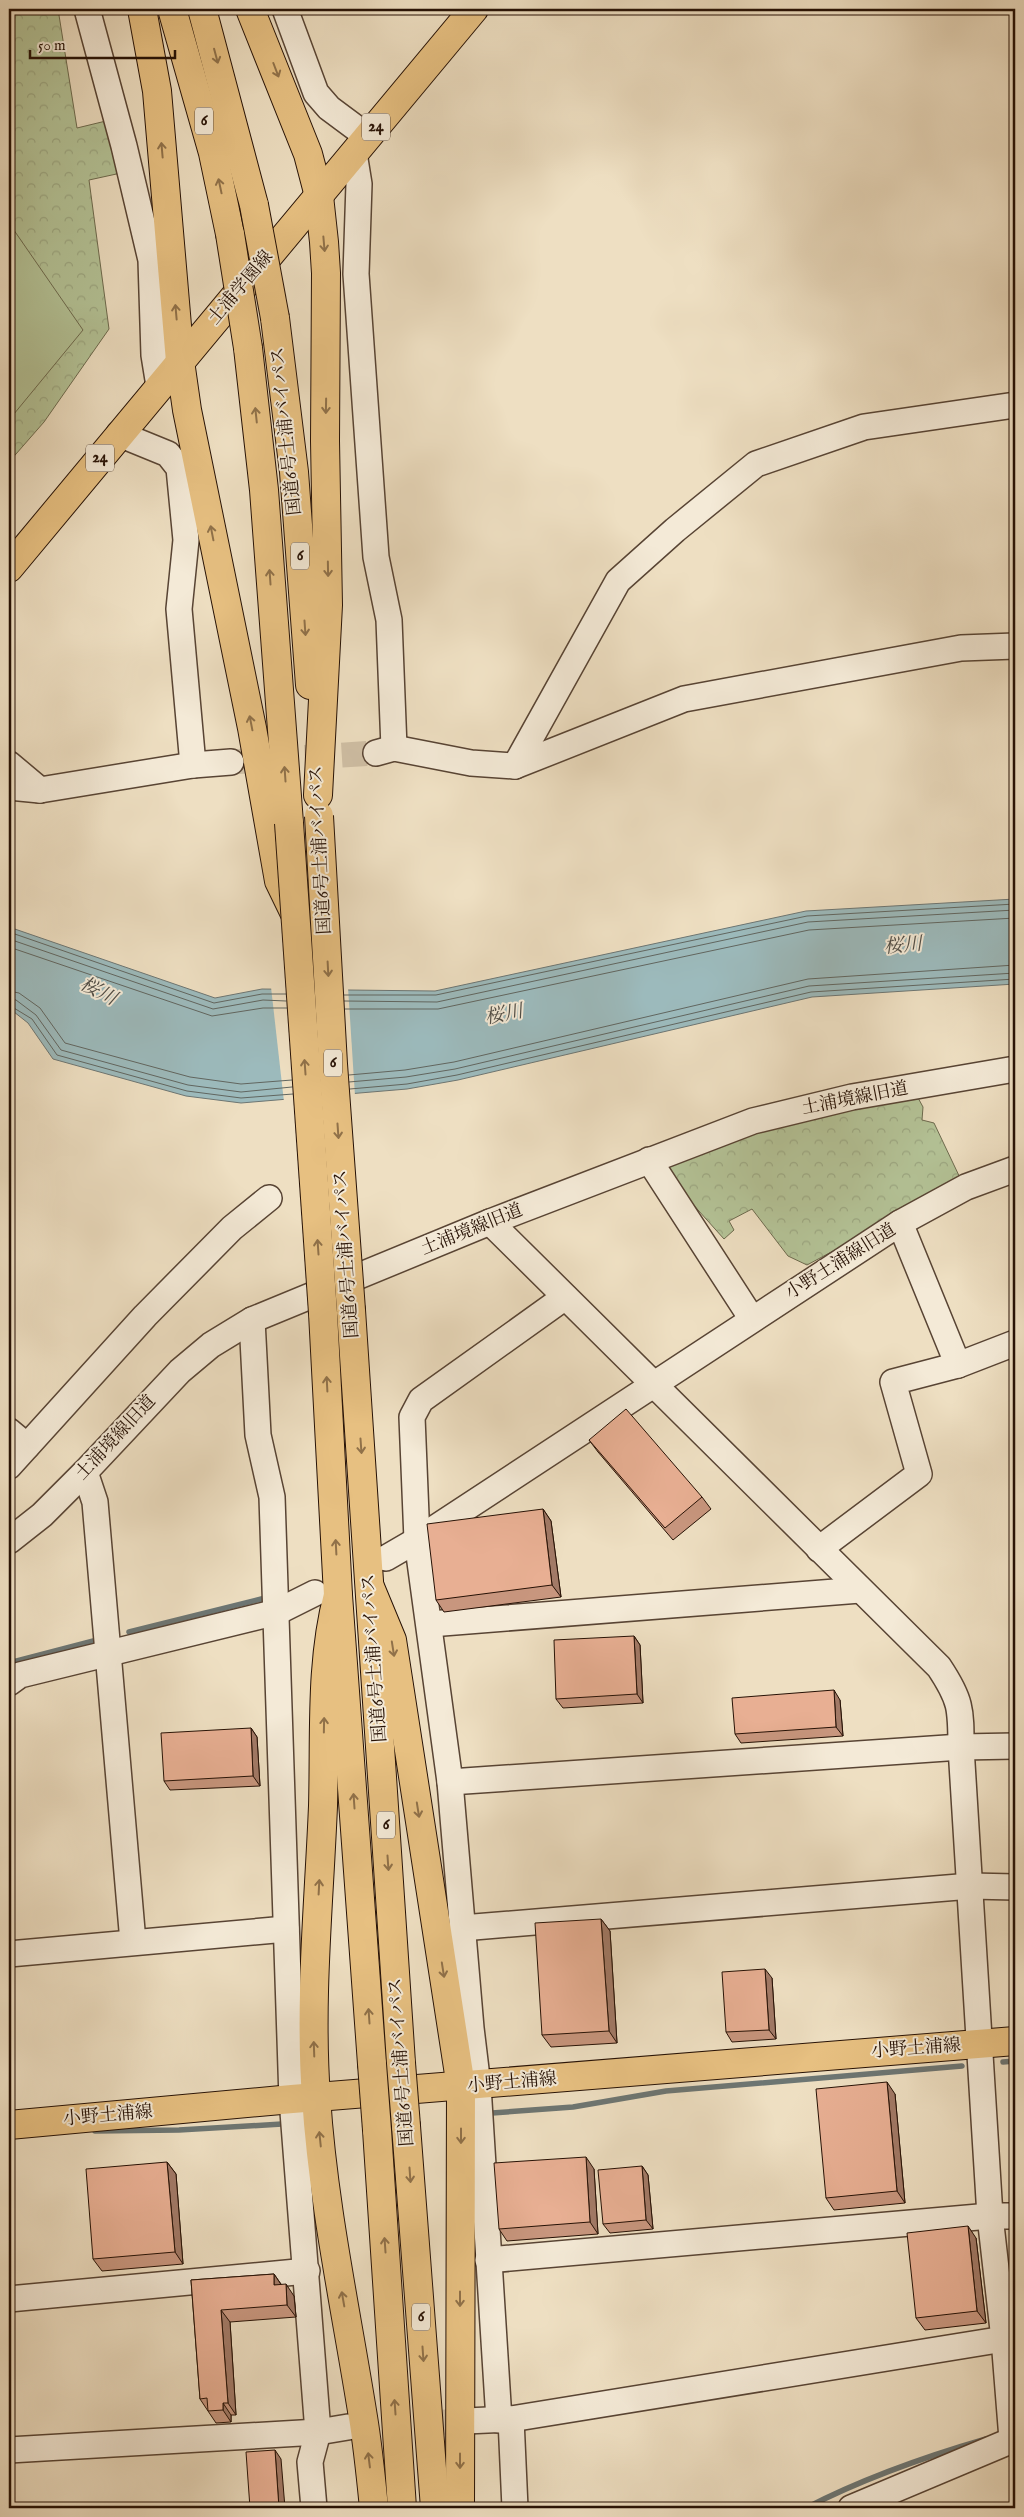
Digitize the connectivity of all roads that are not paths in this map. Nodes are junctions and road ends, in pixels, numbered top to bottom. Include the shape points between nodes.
1 (87, 9) edge
2 (142, 9) edge
3 (172, 9) edge
4 (202, 9) edge
5 (250, 9) edge
6 (285, 9) edge
7 (474, 9) edge
8 (361, 145) junction
9 (319, 196) junction
10 (180, 361) junction
11 (159, 386) junction
12 (1015, 405) edge
13 (119, 434) junction
14 (9, 568) edge
15 (1015, 646) edge
16 (231, 762) tunnel mouth
17 (9, 764) edge
18 (193, 765) junction
19 (515, 766) junction
20 (9, 787) edge
21 (40, 790) junction
22 (319, 806) junction
23 (279, 822) junction
24 (1015, 1069) edge
25 (649, 1160) junction
26 (1015, 1169) edge
27 (269, 1198) dead end
28 (490, 1222) junction
29 (900, 1223) junction
30 (565, 1297) junction
31 (752, 1319) junction
32 (252, 1320) junction
33 (1015, 1343) edge
34 (958, 1365) junction
35 (654, 1385) junction
36 (18, 1438) edge
37 (9, 1466) edge
38 (85, 1472) junction
39 (417, 1540) junction
40 (9, 1541) edge
41 (819, 1549) junction
42 (386, 1558) dead end
43 (370, 1587) junction
44 (860, 1590) junction
45 (327, 1594) junction
46 (277, 1612) junction
47 (430, 1624) junction
48 (108, 1653) junction
49 (9, 1683) edge
50 (1015, 1746) edge
51 (961, 1748) junction
52 (450, 1782) junction
53 (971, 1886) junction
54 (1015, 1887) edge
55 (462, 1928) junction
56 (286, 1929) junction
57 (133, 1942) junction
58 (9, 1954) edge
59 (1015, 2041) edge
60 (980, 2044) junction
61 (470, 2087) junction
62 (304, 2099) junction
63 (9, 2125) edge
64 (990, 2216) junction
65 (1015, 2216) edge
66 (488, 2260) junction
67 (307, 2272) junction
68 (9, 2299) edge
69 (1004, 2339) junction
70 (505, 2419) junction
71 (466, 2421) tunnel mouth
72 (348, 2427) tunnel mouth
73 (318, 2432) junction
74 (1014, 2439) edge
75 (9, 2450) edge
76 (314, 2508) edge
77 (374, 2508) edge
78 (402, 2508) edge
79 (435, 2508) edge
80 (460, 2508) edge
81 (515, 2508) edge
82 (851, 2508) edge

1 - 11 street via 151,260 154,354
10 -> 2 main road via 157,91
23 -> 3 main road, 国道6号土浦バイパス / 6, bridge via 264,490 248,348 230,234 213,154
4 -> 22 main road, 国道6号土浦バイパス / 6, bridge via 254,205 275,318 294,472
5 -> 9 main road via 308,154
6 - 8 street via 316,94
7 - 8 main road, 土浦学園線 / 24
8 - 9 main road, 土浦学園線 / 24
8 - 19 street via 357,284 376,556 390,620 385,750
9 - 10 main road, 土浦学園線 / 24
9 -> 22 main road via 326,273 328,605
10 - 11 main road, 土浦学園線 / 24
23 -> 10 main road via 252,728
11 - 13 main road, 土浦学園線 / 24
12 - 19 street via 864,427 756,464 618,581
13 - 14 main road, 土浦学園線 / 24
13 - 18 street via 168,454 179,468 186,540 179,609
15 - 19 street via 962,648 684,699
16 - 18 street
17 - 21 street
18 - 21 street
20 - 21 street
22 -> 43 main road, 国道6号土浦バイパス / 6, bridge
45 -> 23 main road, 国道6号土浦バイパス / 6, bridge via 323,1313 296,917
24 - 25 street, 土浦境線旧道 via 852,1097 753,1121
25 - 28 street, 土浦境線旧道
25 - 31 street
26 - 29 street via 966,1187
27 - 36 street via 232,1228
28 - 30 street
28 - 32 street, 土浦境線旧道
29 - 31 street, 小野土浦線旧道
29 - 34 street, 小野土浦線旧道
30 - 35 street
30 - 39 street via 421,1400 412,1417
31 - 35 street, 小野土浦線旧道
32 - 38 street, 土浦境線旧道 via 210,1345 180,1371
32 - 46 street via 258,1435 272,1497
33 - 34 street
34 - 41 street via 893,1382 919,1474
35 - 39 street, 小野土浦線旧道
35 - 41 street
36 - 37 street
38 - 40 street, 土浦境線旧道 via 42,1515
38 - 48 street via 95,1502
39 - 42 street, 小野土浦線旧道
39 - 47 street
41 - 44 street
43 -> 61 main road via 392,1640
43 -> 79 main road, 国道6号土浦バイパス / 6, bridge
44 - 47 street
44 - 51 street via 939,1667 955,1691 961,1710
45 - 46 street
62 -> 45 main road via 312,2017 323,1806 329,1629
78 -> 45 main road, 国道6号土浦バイパス / 6, bridge via 372,2064
46 - 48 street
46 - 56 street
47 - 52 street
48 - 49 street via 20,1675
48 - 57 street
50 - 51 street
51 - 52 street
51 - 53 street
52 - 55 street
53 - 54 street
53 - 55 street
53 - 60 street
55 - 61 street
56 - 57 street
56 - 62 street
57 - 58 street
59 - 60 main road, 小野土浦線
60 - 61 main road, 小野土浦線
60 - 64 street
61 - 62 main road, 小野土浦線
61 - 66 street
61 -> 80 main road
62 - 63 main road, 小野土浦線
62 - 67 street
77 -> 62 main road via 364,2419
64 - 65 street
64 - 66 street
64 - 69 street
66 - 70 street
67 - 68 street
67 - 73 street
69 - 70 street
69 - 74 street
70 - 71 street
70 - 81 street
72 - 73 street
73 - 75 street
73 - 76 street via 310,2462
74 - 82 street

